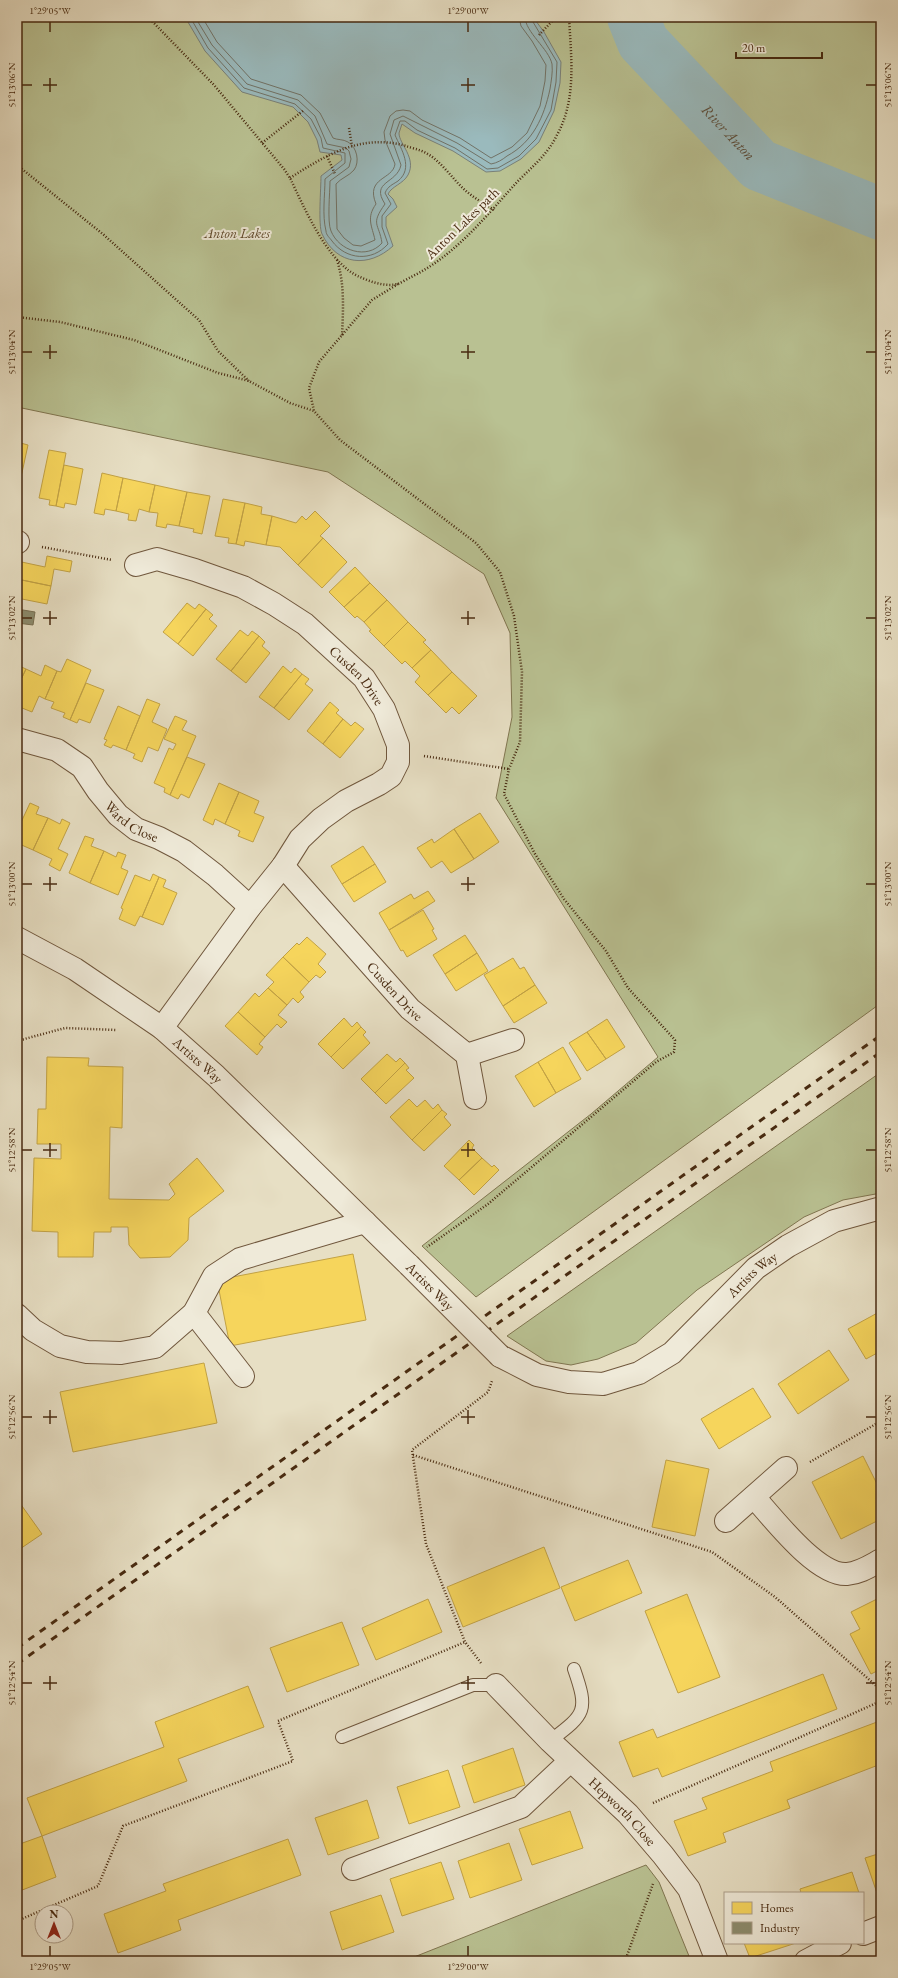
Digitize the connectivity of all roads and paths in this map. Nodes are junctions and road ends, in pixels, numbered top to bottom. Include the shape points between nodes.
1 (148, 17) edge
2 (556, 17) edge
3 (569, 17) edge
4 (539, 35) dead end
5 (304, 110) dead end
6 (349, 128) dead end
7 (262, 143) junction
8 (352, 146) junction
9 (327, 156) junction
10 (17, 165) edge
11 (335, 174) dead end
12 (290, 178) junction
13 (494, 210) junction
14 (337, 260) junction
15 (398, 284) junction
16 (17, 317) edge
17 (342, 337) junction
18 (250, 381) junction
19 (314, 410) junction
20 (18, 542) edge
21 (136, 565) joint
22 (17, 739) edge
23 (398, 752) junction
24 (509, 769) junction
25 (283, 866) junction
26 (250, 907) junction
27 (17, 938) edge
28 (162, 1028) junction
29 (119, 1030) dead end
30 (512, 1040) dead end
31 (17, 1041) edge
32 (467, 1055) junction
33 (475, 1098) dead end
34 (881, 1208) edge
35 (365, 1222) junction
36 (407, 1264) junction
37 (194, 1313) junction
38 (28, 1318) edge
39 (500, 1356) junction
40 (243, 1376) dead end
41 (881, 1421) edge
42 (413, 1455) junction
43 (786, 1468) joint
44 (754, 1497) junction
45 (726, 1521) dead end
46 (881, 1560) edge
47 (465, 1642) junction
48 (574, 1670) dead end
49 (496, 1685) junction
50 (881, 1690) edge
51 (881, 1701) edge
52 (342, 1737) dead end
53 (550, 1741) junction
54 (570, 1760) junction
55 (628, 1814) junction
56 (663, 1855) junction
57 (353, 1869) dead end
58 (17, 1921) edge
59 (881, 1927) edge
60 (864, 1934) edge
61 (838, 1944) edge
62 (625, 1961) edge
63 (717, 1961) edge
64 (806, 1961) edge

1 - 7 path, Anton Lakes path via 214,85
2 - 4 path
3 - 13 path, Anton Lakes path via 572,78 567,109 557,135 540,161
5 - 7 path
6 - 8 path
7 - 12 path, Anton Lakes path
8 - 9 path
8 - 13 path via 390,142 424,152 448,171 466,192
9 - 11 path
9 - 12 path
10 - 18 path via 104,235 199,320 218,351
12 - 14 path, Anton Lakes path via 319,236
13 - 15 path, Anton Lakes path via 448,255
14 - 15 path, Anton Lakes path via 358,277 383,285
14 - 17 path via 342,275
15 - 17 path via 372,300
16 - 18 path via 100,330 134,340 218,373
17 - 19 path via 319,362 309,388
18 - 19 path via 290,403
19 - 24 path via 340,440 476,543 500,572 514,616 522,672 520,742
20 - 21 path
21 - 23 street, Cusden Drive via 157,559 195,570 243,587 305,624 364,678 384,709 398,744
22 - 26 street, Ward Close via 57,750 82,767 118,814 136,829 184,851
23 - 24 path
23 - 25 street, Cusden Drive via 398,762 391,776 346,801 321,819 300,839
24 - 36 path via 504,794 535,854 564,899 606,951 628,988 675,1040 674,1052 656,1062 488,1204
25 - 26 street, Cusden Drive
25 - 32 street, Cusden Drive via 410,1009
26 - 28 street, Cusden Drive
27 - 28 street, Artists Way via 75,969
28 - 35 street, Artists Way via 216,1076
29 - 31 path via 65,1028
30 - 32 street
32 - 33 street
34 - 39 street, Artists Way via 834,1221 788,1246 756,1268 672,1353 639,1373 603,1384 569,1382 537,1375
35 - 36 street, Artists Way
35 - 37 street via 240,1259 214,1276
36 - 39 street, Artists Way, bridge
37 - 38 street via 155,1347 121,1353 87,1352 60,1346
37 - 40 street
39 - 42 path via 488,1392 412,1450
41 - 43 path via 806,1464
42 - 47 path via 426,1544
42 - 50 path via 712,1552 775,1597
43 - 44 street
44 - 45 street
44 - 46 street via 808,1555 828,1569 845,1574 859,1572
47 - 49 path
47 - 58 path via 278,1721 293,1760 123,1826 98,1886
48 - 53 lane via 583,1695 581,1711 575,1722
49 - 52 lane via 472,1685
49 - 53 street, Hepworth Close
51 - 55 path
53 - 54 street, Hepworth Close
54 - 55 street, Hepworth Close
54 - 57 street via 521,1806
55 - 56 street, Hepworth Close
56 - 62 path
56 - 63 street, Hepworth Close via 689,1889
59 - 60 street
61 - 64 street

